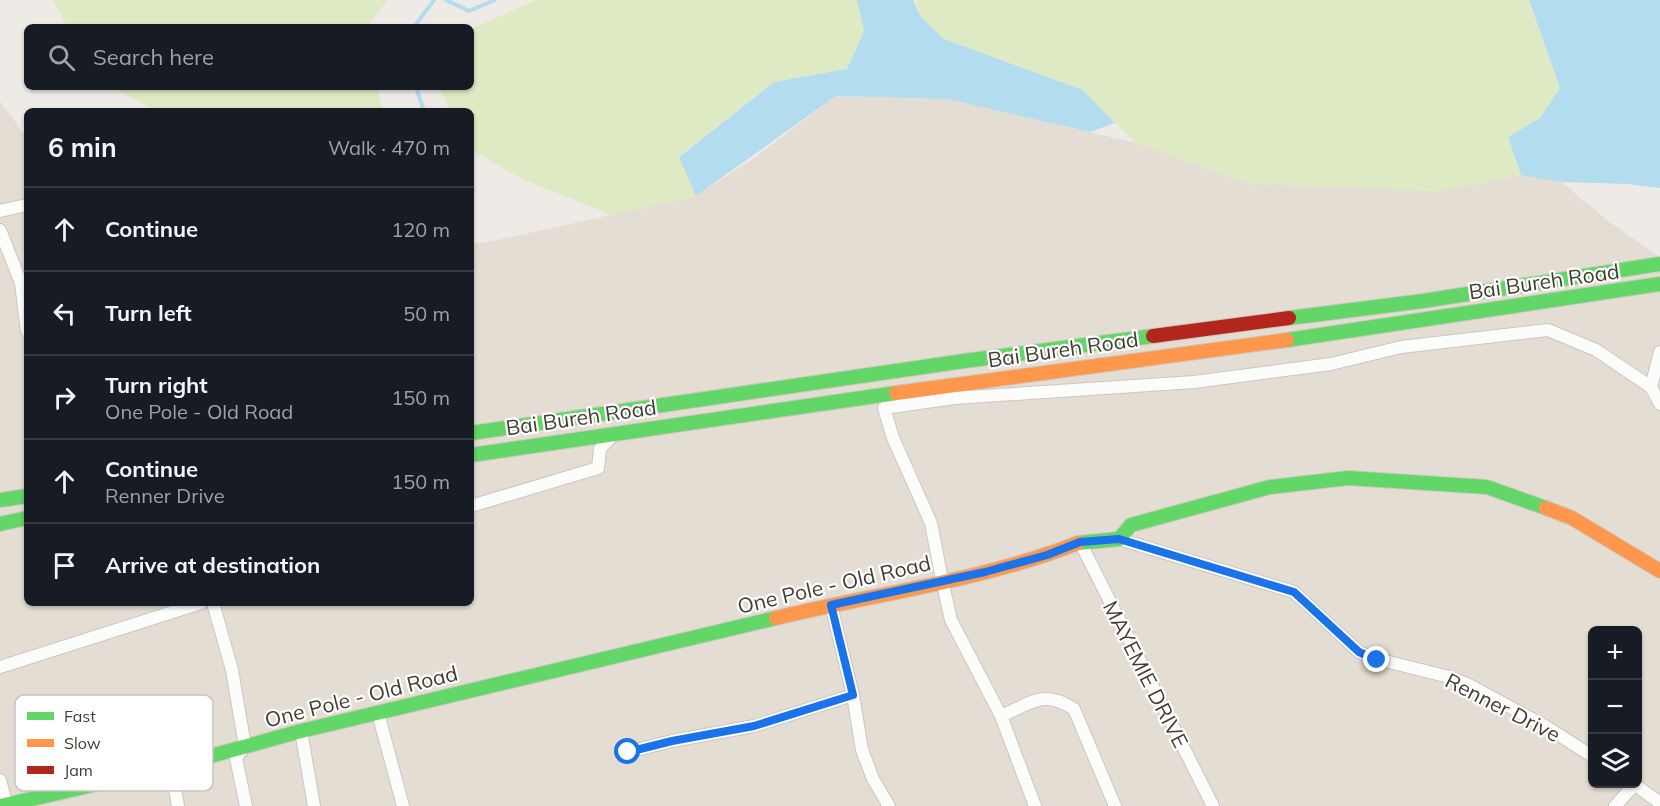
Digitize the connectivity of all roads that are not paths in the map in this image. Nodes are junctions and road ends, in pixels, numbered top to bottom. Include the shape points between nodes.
1 (24, 206) edge
2 (0, 211) edge
3 (0, 230) edge
4 (1660, 264) edge
5 (1660, 284) edge
6 (24, 308) edge
7 (1660, 352) edge
8 (1651, 387) junction
9 (1660, 404) edge
10 (474, 433) edge
11 (615, 434) junction
12 (474, 455) edge
13 (24, 496) edge
14 (0, 500) edge
15 (474, 505) edge
16 (24, 519) edge
17 (0, 524) edge
18 (1119, 539) junction
19 (1080, 542) junction
20 (1660, 571) edge
21 (942, 580) junction
22 (831, 605) junction
23 (192, 606) edge
24 (214, 606) edge
25 (0, 667) edge
26 (853, 695) junction
27 (378, 713) junction
28 (1001, 716) junction
29 (301, 731) junction
30 (245, 746) junction
31 (628, 752) dead end
32 (1588, 753) edge
33 (213, 755) edge
34 (0, 780) edge
35 (1631, 788) edge
36 (1639, 788) edge
37 (66, 791) edge
38 (175, 791) edge
39 (1660, 803) edge
40 (5, 805) edge
41 (178, 806) edge
42 (246, 806) edge
43 (314, 806) edge
44 (403, 806) edge
45 (889, 806) edge
46 (1035, 806) edge
47 (1115, 806) edge
48 (1213, 806) edge
49 (1615, 806) edge

1 - 2 street
3 - 6 street via 21,283
4 - 10 main road, Bai Bureh Road via 1423,301 964,361
5 - 11 main road, Bai Bureh Road via 1348,332
7 - 8 street
8 - 9 street
8 - 21 street via 1596,350 1548,330 1401,347 1331,364 1194,382 954,399 884,408 893,438 931,523
11 - 12 main road, Bai Bureh Road
11 - 15 street via 600,449 598,468
13 - 14 main road
16 - 17 main road
18 - 19 main road, One Pole - Old Road
18 - 20 main road via 1131,525 1270,487 1348,478 1429,482 1487,487 1572,518
18 - 32 street, Renner Drive via 1294,592 1359,652 1467,684
19 - 21 main road, One Pole - Old Road via 1028,560
19 - 48 street, MAYEMIE DRIVE
21 - 22 main road, One Pole - Old Road
21 - 28 street via 951,620
22 - 26 street
22 - 27 main road, One Pole - Old Road
23 - 25 street
24 - 30 street via 232,670
26 - 31 street via 754,726
26 - 45 street via 862,750
27 - 29 main road, One Pole - Old Road
27 - 44 street
28 - 46 street
28 - 47 street via 1045,698 1059,699 1074,709
29 - 30 main road, One Pole - Old Road
29 - 43 street
30 - 33 main road, One Pole - Old Road
30 - 42 street via 236,758
34 - 40 street
35 - 49 street
36 - 39 street
37 - 40 main road, One Pole - Old Road
38 - 41 street

